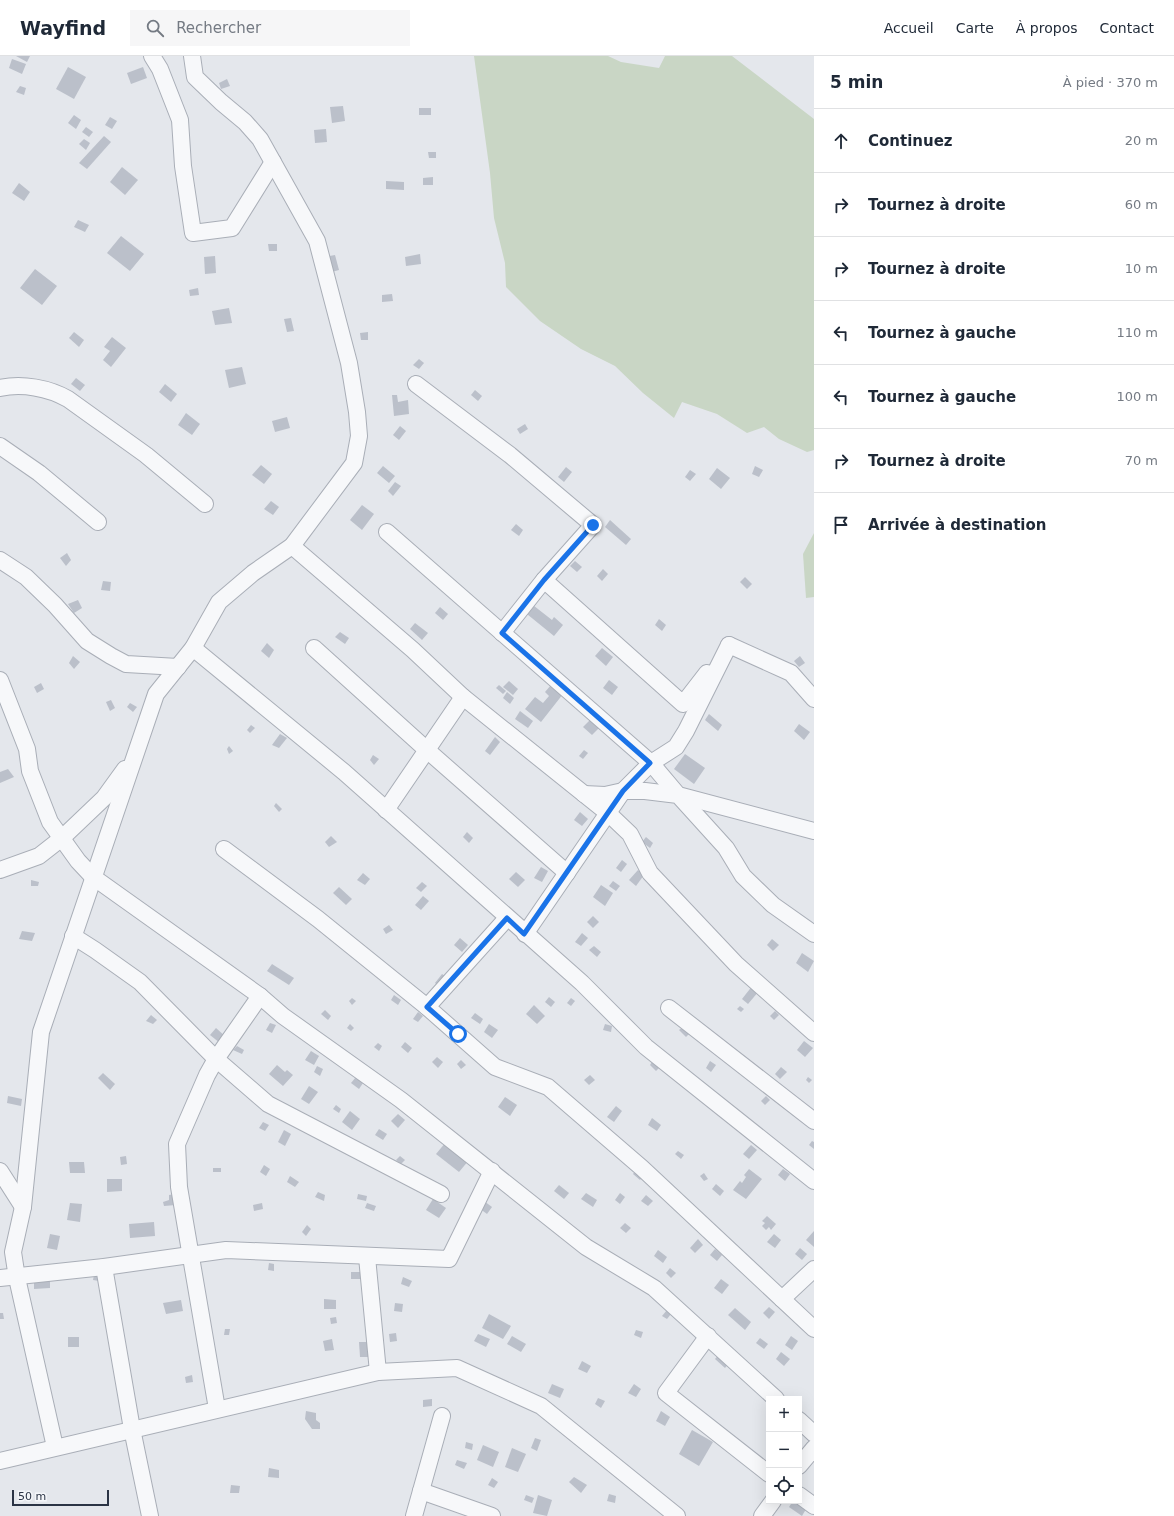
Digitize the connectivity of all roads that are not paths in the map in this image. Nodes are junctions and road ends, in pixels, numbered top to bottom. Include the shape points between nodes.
1 (152, 56) edge
2 (192, 56) edge
3 (273, 162) junction
4 (416, 384) dead end
5 (0, 388) edge
6 (0, 446) edge
7 (205, 504) dead end
8 (98, 522) dead end
9 (387, 532) dead end
10 (292, 546) junction
11 (0, 560) edge
12 (544, 580) junction
13 (502, 633) junction
14 (729, 645) junction
15 (193, 648) junction
16 (314, 648) dead end
17 (178, 667) junction
18 (0, 680) edge
19 (463, 697) junction
20 (814, 699) edge
21 (428, 751) junction
22 (135, 754) junction
23 (650, 763) junction
24 (623, 791) junction
25 (584, 794) junction
26 (678, 795) junction
27 (386, 810) junction
28 (608, 814) junction
29 (814, 832) edge
30 (62, 838) junction
31 (224, 850) dead end
32 (0, 870) edge
33 (567, 873) junction
34 (93, 877) junction
35 (507, 918) junction
36 (524, 934) junction
37 (814, 934) edge
38 (73, 936) junction
39 (260, 996) junction
40 (427, 1007) junction
41 (669, 1008) dead end
42 (814, 1033) edge
43 (216, 1059) junction
44 (814, 1121) edge
45 (0, 1171) edge
46 (492, 1171) junction
47 (814, 1180) edge
48 (441, 1194) dead end
49 (23, 1207) junction
50 (190, 1255) junction
51 (368, 1257) junction
52 (104, 1267) junction
53 (814, 1269) edge
54 (0, 1278) edge
55 (17, 1278) junction
56 (782, 1299) junction
57 (814, 1329) edge
58 (708, 1336) junction
59 (378, 1372) junction
60 (773, 1396) edge
61 (217, 1409) junction
62 (442, 1416) dead end
63 (802, 1423) edge
64 (132, 1429) junction
65 (814, 1434) edge
66 (55, 1447) junction
67 (814, 1448) edge
68 (0, 1461) edge
69 (802, 1462) edge
70 (766, 1472) edge
71 (421, 1491) junction
72 (802, 1497) edge
73 (771, 1504) edge
74 (814, 1506) edge
75 (150, 1516) edge
76 (414, 1516) edge
77 (492, 1516) edge
78 (677, 1516) edge
79 (762, 1516) edge

1 - 3 street via 160,69 180,120 183,166 193,233 232,228
2 - 3 street via 195,77 245,122 260,139
3 - 10 street via 317,241 349,363 359,436 354,463
4 - 12 street via 510,455 593,525
5 - 7 street via 24,386 59,394 68,399 146,455
6 - 8 street
9 - 13 street
10 - 15 street via 253,573 219,602
10 - 19 street via 413,650
11 - 17 street via 26,577 55,604 87,641 111,656 126,664
12 - 13 street
12 - 14 street via 683,704
13 - 23 street
14 - 20 street via 791,672
14 - 23 street via 676,747
15 - 17 street
15 - 27 street via 344,772
16 - 21 street
17 - 22 street via 156,694
18 - 30 street via 27,749 30,771 50,822
19 - 21 street
19 - 25 street
21 - 27 street
21 - 33 street
22 - 30 street via 104,798
22 - 34 street
23 - 24 street
23 - 26 street
24 - 25 street via 605,795
24 - 26 street
24 - 28 street
25 - 28 street
26 - 29 street
26 - 37 street via 726,848 743,876 773,905
27 - 35 street
28 - 33 street
28 - 42 street via 630,834 650,873 736,964
30 - 32 street via 39,856
30 - 34 street
31 - 40 street via 318,919
33 - 36 street
34 - 38 street
34 - 39 street
35 - 36 street
35 - 40 street
36 - 47 street via 582,983 646,1046
38 - 43 street via 140,982
38 - 49 street via 41,1032
39 - 43 street
39 - 46 street via 283,1016 401,1100
40 - 56 street via 495,1067 548,1087 642,1168
41 - 44 street
43 - 48 street via 268,1104
43 - 50 street via 177,1144 178,1187
45 - 49 street
46 - 51 street via 449,1259
46 - 58 street via 586,1247 654,1288
49 - 55 street via 13,1252
50 - 51 street via 226,1250
50 - 52 street
50 - 61 street
51 - 59 street
52 - 55 street
52 - 64 street
53 - 56 street
54 - 55 street
55 - 66 street
56 - 57 street
58 - 60 street
58 - 70 street via 666,1393
59 - 61 street
59 - 78 street via 457,1368 541,1406
61 - 64 street
62 - 71 street
63 - 65 street
64 - 66 street
64 - 75 street
66 - 68 street
67 - 69 street
71 - 76 street
71 - 77 street
72 - 74 street
73 - 79 street

